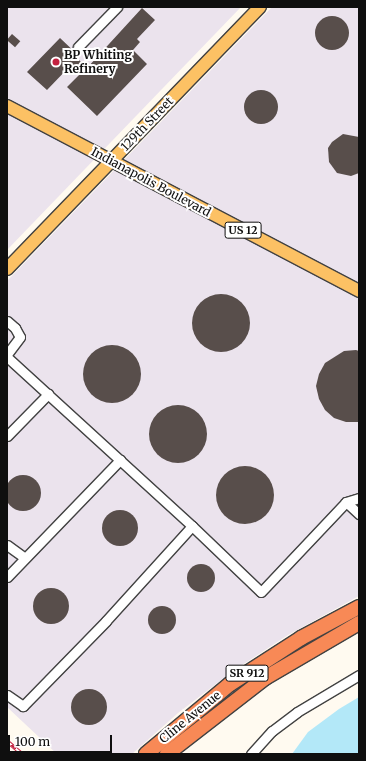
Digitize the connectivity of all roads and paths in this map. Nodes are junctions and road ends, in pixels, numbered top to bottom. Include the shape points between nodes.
1 (117, 7) edge
2 (257, 10) edge
3 (78, 48) dead end
4 (7, 106) edge
5 (111, 161) junction
6 (7, 269) edge
7 (359, 291) edge
8 (7, 321) edge
9 (7, 354) edge
10 (7, 357) edge
11 (48, 394) junction
12 (7, 436) edge
13 (120, 460) junction
14 (359, 498) edge
15 (346, 502) junction
16 (359, 514) edge
17 (192, 526) junction
18 (7, 545) edge
19 (25, 558) junction
20 (7, 577) edge
21 (359, 607) edge
22 (359, 623) edge
23 (359, 675) edge
24 (7, 695) edge
25 (146, 754) edge
26 (167, 754) edge
27 (251, 754) edge

1 - 3 lane
2 - 5 main road, 129th Street
4 - 5 main road, Indianapolis Boulevard / US 12
5 - 6 main road, 129th Street
5 - 7 main road, Indianapolis Boulevard / US 12
8 - 9 lane via 20,337
10 - 11 lane
11 - 12 lane
11 - 13 lane
13 - 17 lane
13 - 19 lane
14 - 15 lane
15 - 16 lane
15 - 17 lane via 262,592
17 - 24 lane via 23,706
18 - 19 lane
19 - 20 lane
21 - 25 highway, Cline Avenue / SR 912 via 301,638 230,684
22 - 26 highway, Cline Avenue / SR 912 via 265,678 210,718
23 - 27 lane via 297,712 272,731

